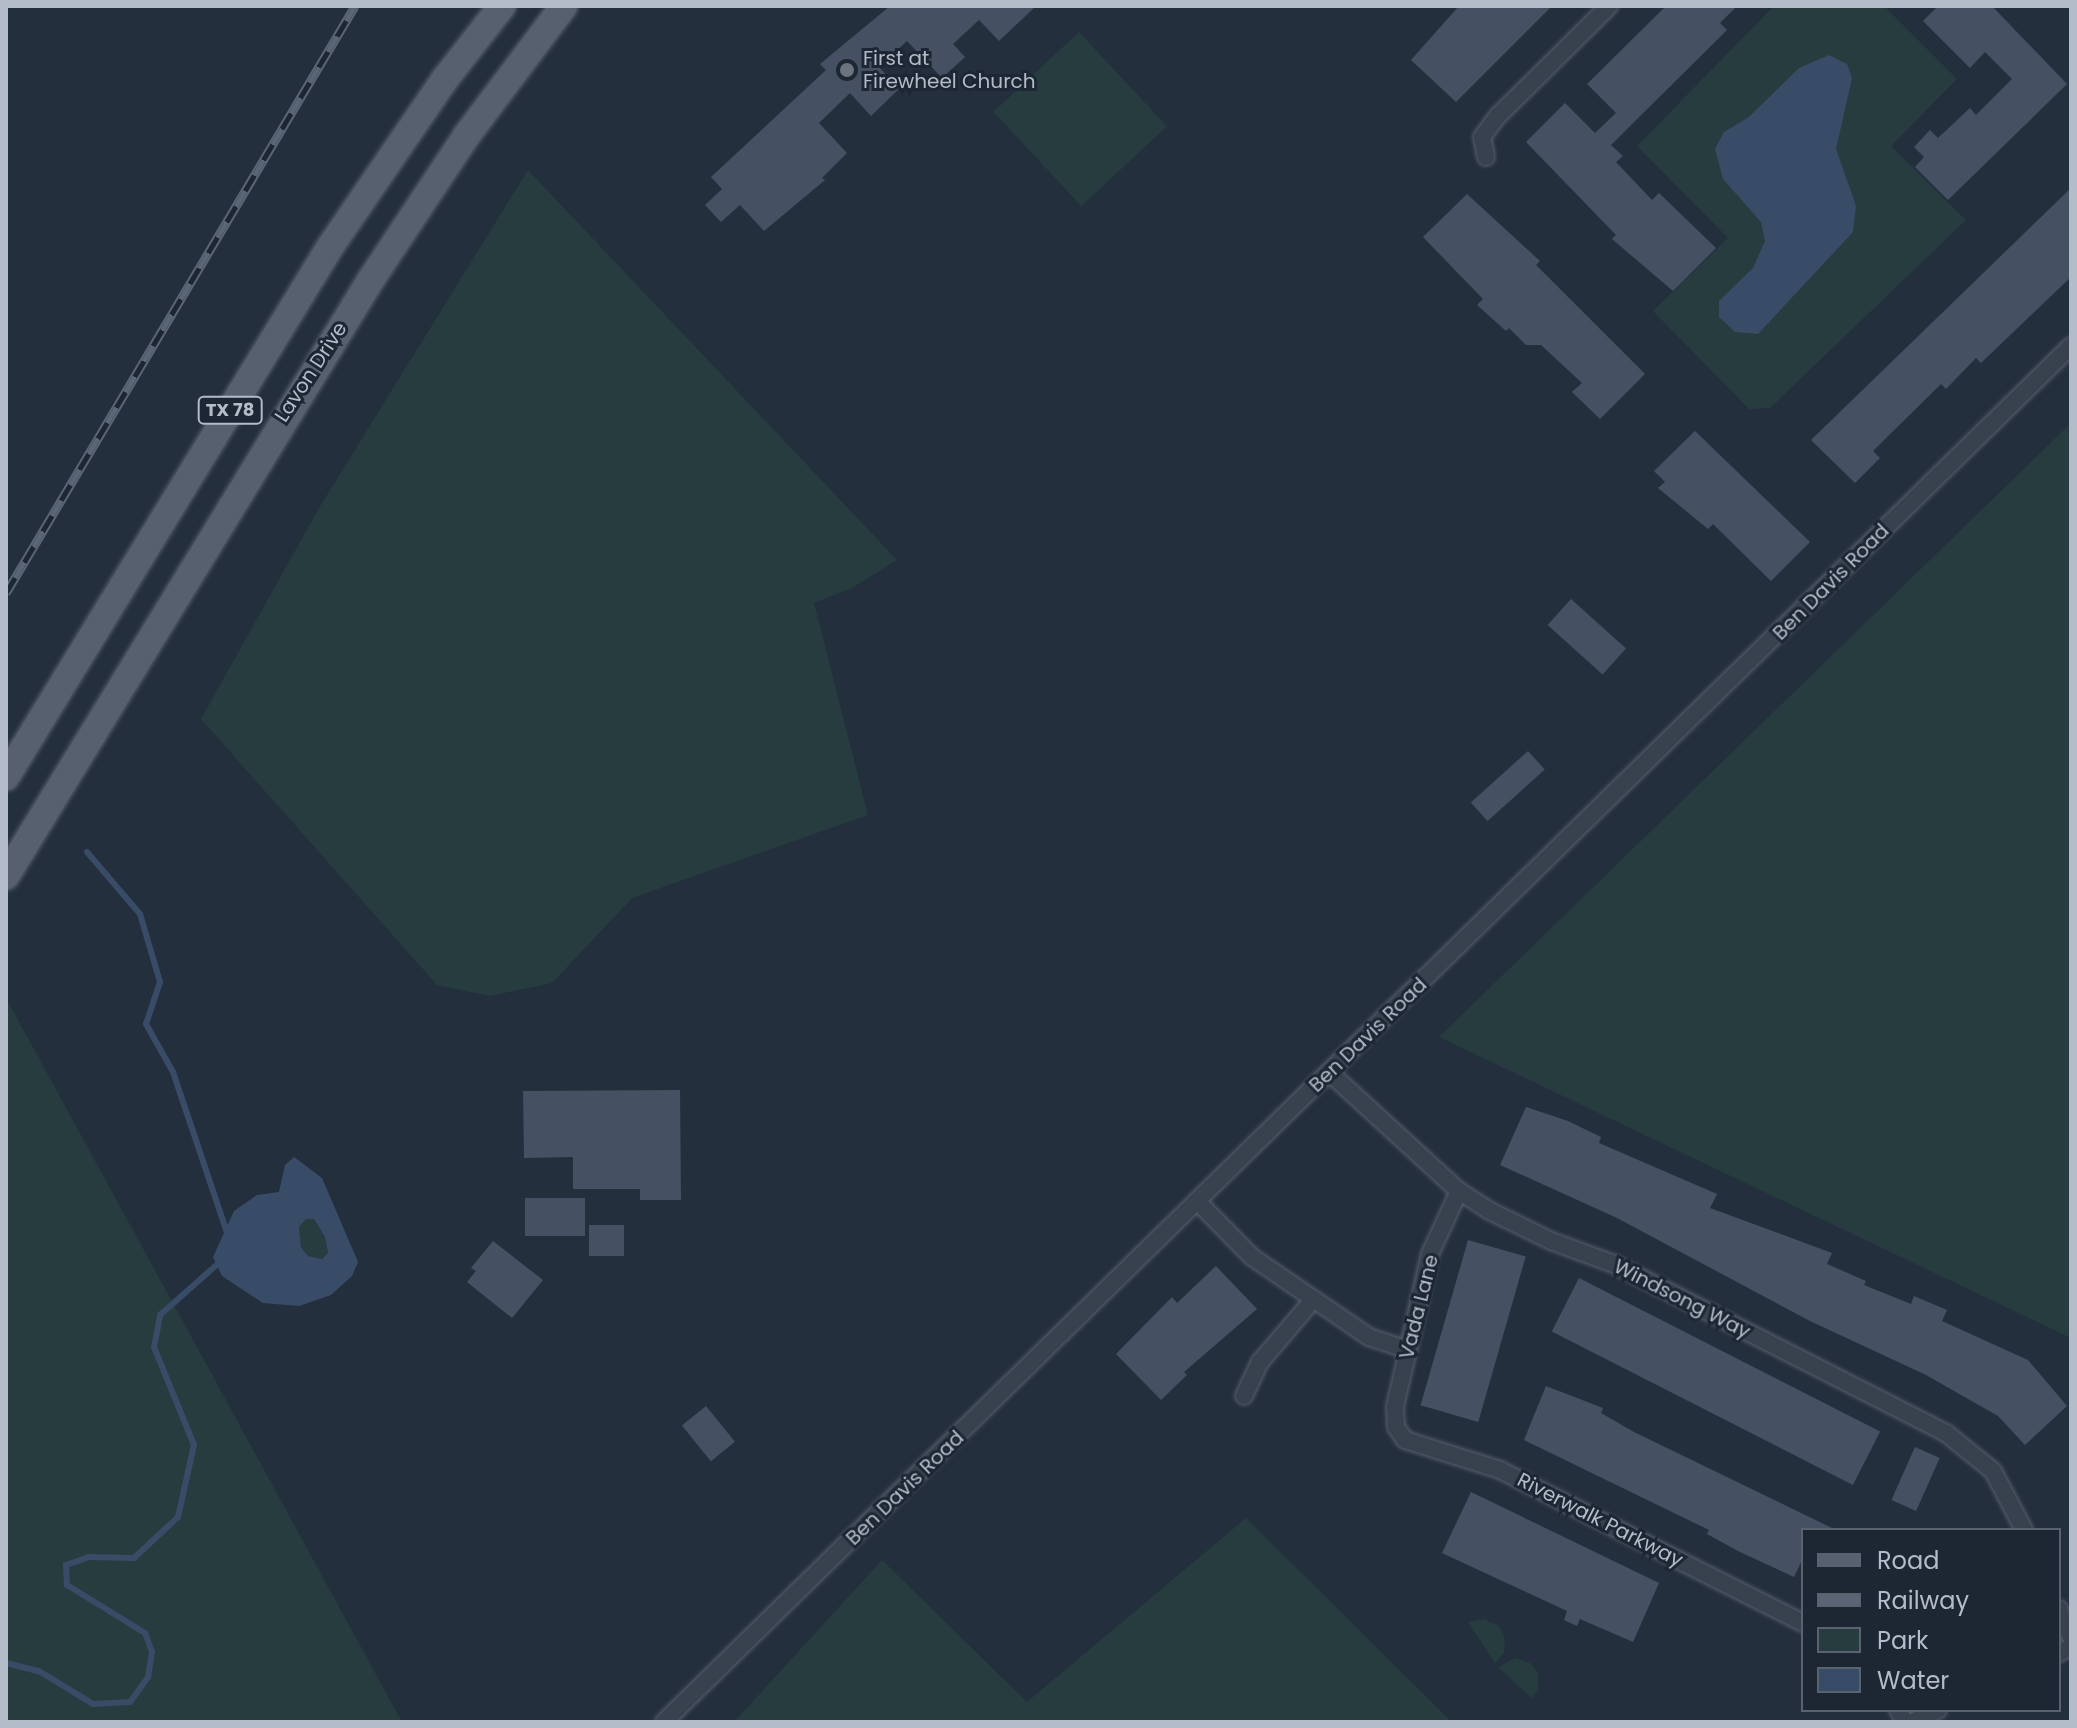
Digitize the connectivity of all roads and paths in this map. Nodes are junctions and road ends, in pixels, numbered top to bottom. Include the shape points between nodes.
1 (502, 6) edge
2 (564, 6) edge
3 (1609, 6) edge
4 (1486, 157) dead end
5 (2071, 346) edge
6 (6, 777) edge
7 (6, 876) edge
8 (1330, 1073) junction
9 (1459, 1191) junction
10 (1197, 1201) junction
11 (1313, 1300) junction
12 (1408, 1350) junction
13 (1244, 1396) dead end
14 (1396, 1427) joint
15 (2023, 1528) edge
16 (2061, 1614) edge
17 (1801, 1622) edge
18 (2071, 1637) edge
19 (1934, 1712) edge
20 (664, 1722) edge
21 (1913, 1722) edge

1 - 6 main road, TX 78 via 330,247
2 - 7 main road, Lavon Drive / TX 78 via 467,135 370,281
3 - 4 street via 1497,117 1482,137
5 - 8 street, Ben Davis Road
8 - 9 street, Windsong Way
8 - 10 street, Ben Davis Road
9 - 12 street, Vada Lane via 1430,1254
9 - 15 street, Windsong Way via 1946,1433 1993,1471
10 - 11 street via 1252,1257
10 - 20 street, Ben Davis Road
11 - 12 street via 1369,1337
11 - 13 street via 1260,1362
12 - 14 street, Vada Lane
14 - 17 street, Riverwalk Parkway via 1415,1446 1500,1470
16 - 18 street
19 - 21 street

